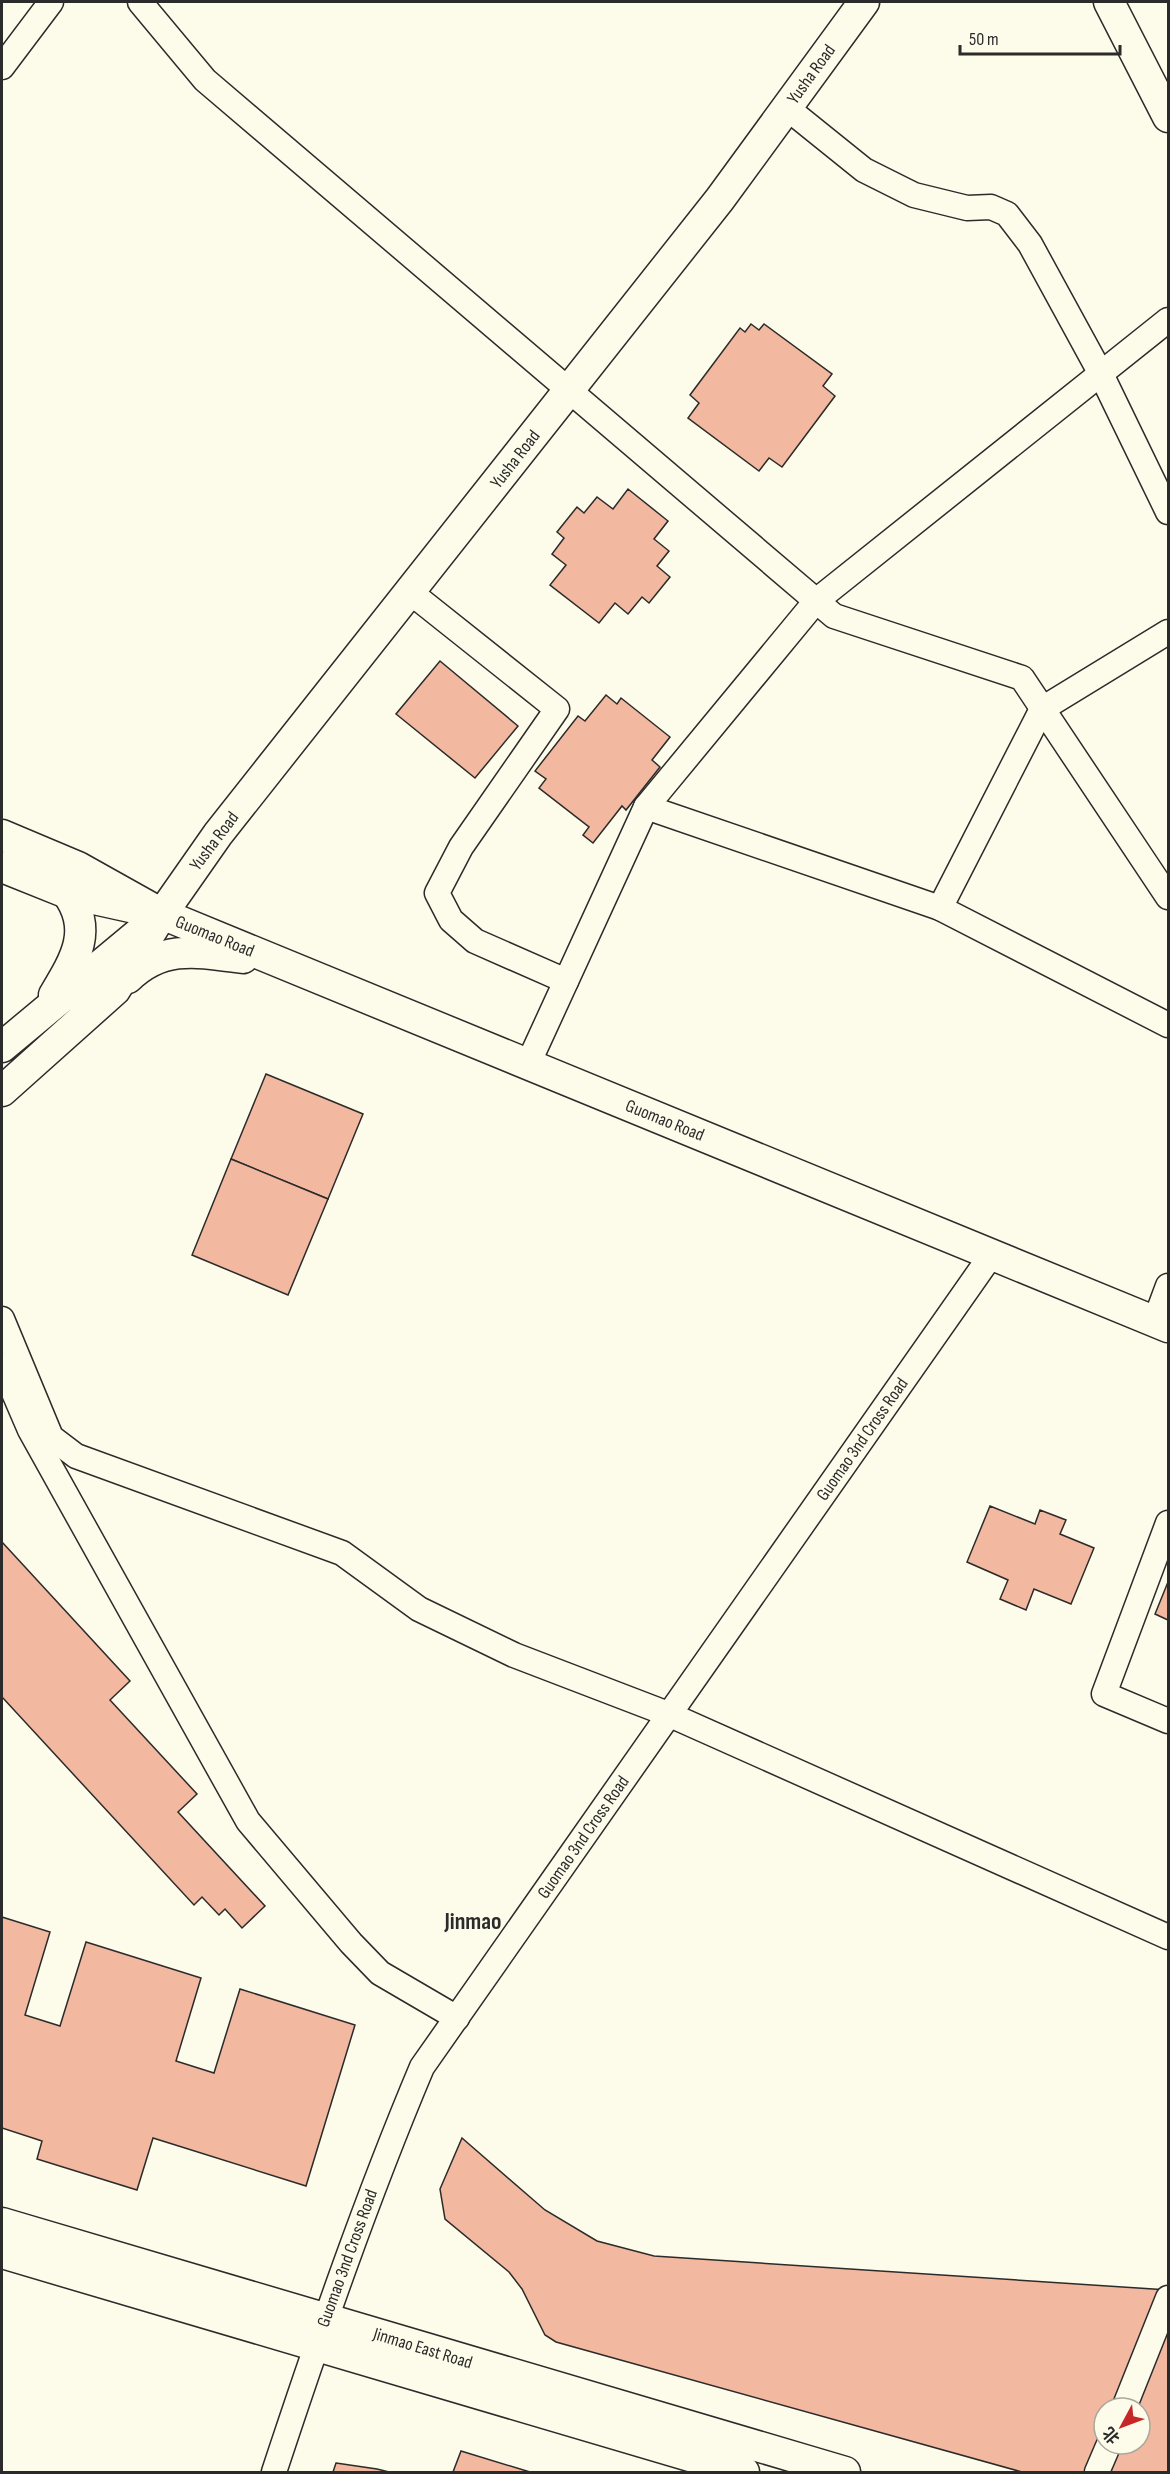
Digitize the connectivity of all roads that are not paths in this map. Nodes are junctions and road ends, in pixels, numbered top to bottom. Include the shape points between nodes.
1 (51, 2) edge
2 (140, 2) edge
3 (864, 2) edge
4 (1109, 2) edge
5 (2, 67) edge
6 (787, 108) junction
7 (1168, 117) edge
8 (1168, 320) edge
9 (1101, 374) junction
10 (569, 390) junction
11 (1168, 512) edge
12 (410, 591) junction
13 (816, 601) junction
14 (1168, 632) edge
15 (1042, 709) junction
16 (646, 807) junction
17 (2, 836) edge
18 (197, 863) junction
19 (2, 867) edge
20 (72, 880) junction
21 (1168, 897) edge
22 (940, 908) junction
23 (162, 914) junction
24 (283, 963) junction
25 (566, 981) junction
26 (115, 990) junction
27 (46, 1010) junction
28 (1168, 1025) edge
29 (2, 1047) edge
30 (528, 1064) junction
31 (2, 1091) edge
32 (992, 1254) junction
33 (1168, 1286) edge
34 (2, 1319) edge
35 (1162, 1324) edge
36 (2, 1365) edge
37 (1168, 1523) edge
38 (668, 1714) junction
39 (1168, 1720) edge
40 (1168, 1937) edge
41 (457, 2018) junction
42 (2, 2223) edge
43 (2, 2253) edge
44 (1168, 2298) edge
45 (320, 2332) junction
46 (1129, 2396) edge
47 (1104, 2456) edge
48 (274, 2472) edge
49 (744, 2472) edge
50 (845, 2472) edge
51 (1097, 2472) edge

1 - 5 street
2 - 10 street via 205,80
3 - 6 main road, Yusha Road
4 - 7 main road
6 - 9 street via 864,170 915,195 967,208 991,207 1007,214 1030,244
6 - 10 main road, Yusha Road
8 - 9 street
9 - 11 street
9 - 13 street
10 - 12 main road, Yusha Road
10 - 13 street
12 - 18 main road, Yusha Road
12 - 25 street via 556,709 461,847 437,893 451,920 475,941
13 - 15 street via 834,616 1022,678
13 - 16 street
14 - 15 street
15 - 21 street
15 - 22 street
16 - 22 street
16 - 25 street
17 - 20 main road, Guomao Road
18 - 20 main road via 175,884 157,890 120,881
18 - 23 main road, Yusha Road
19 - 20 main road, Guomao Road
20 - 23 main road, Guomao Road
20 - 27 main road via 80,917 79,946
22 - 28 street
23 - 24 main road, Guomao Road
23 - 26 main road, Yusha Road
23 - 27 main road, Yusha Road
24 - 26 main road via 216,954 161,955 142,963
24 - 30 main road, Guomao Road
25 - 30 street
26 - 31 main road, Yusha Road
27 - 29 main road, Yusha Road
30 - 32 main road, Guomao Road
32 - 35 main road, Guomao Road
32 - 38 street, Guomao 3nd Cross Road
33 - 35 street
34 - 38 street via 51,1437 76,1456 342,1553 419,1609 514,1655
36 - 41 street via 30,1430 248,1821 380,1973
37 - 39 street via 1104,1694
38 - 40 street
38 - 41 street, Guomao 3nd Cross Road
41 - 45 street, Guomao 3nd Cross Road via 422,2067
42 - 45 main road, Jinmao East Road
43 - 45 main road, Jinmao East Road
44 - 46 street
45 - 48 street, Guomao 3nd Cross Road
45 - 49 main road, Jinmao East Road
45 - 50 main road, Jinmao East Road
47 - 51 street

